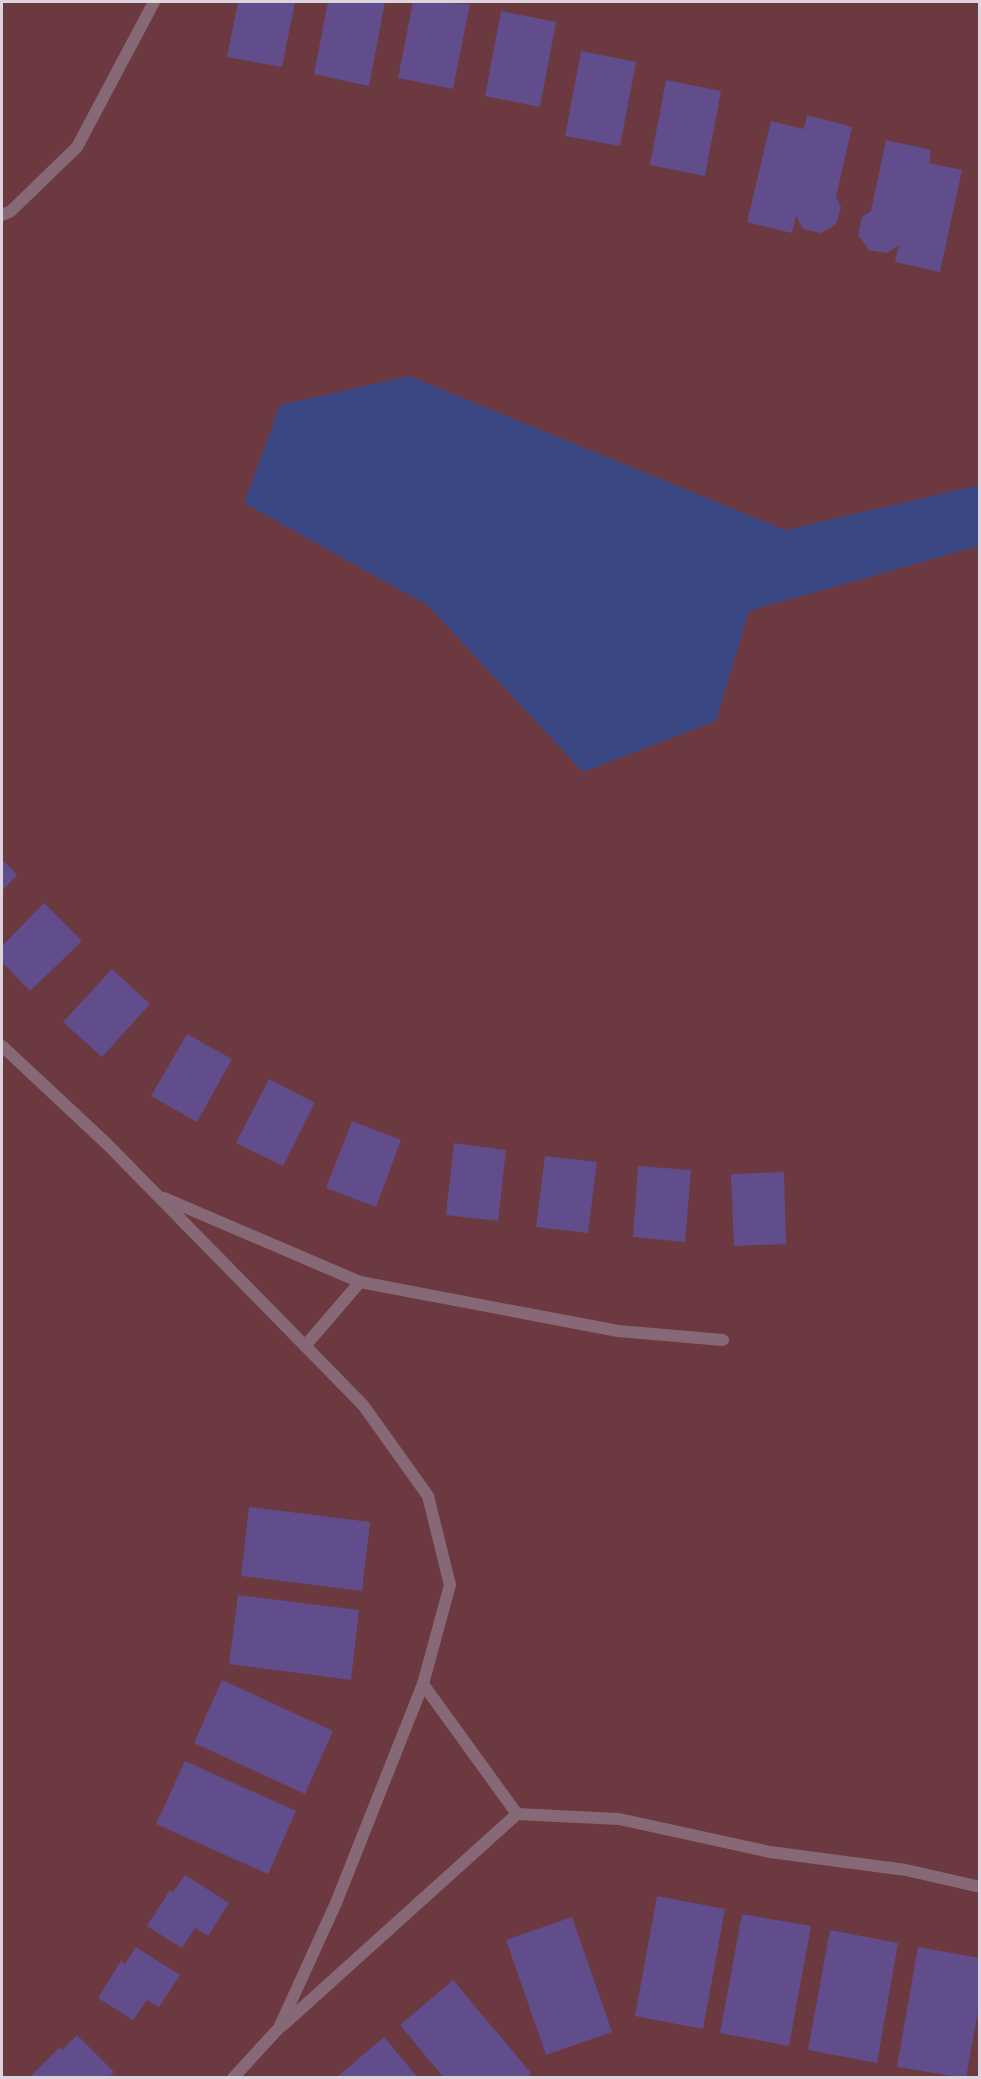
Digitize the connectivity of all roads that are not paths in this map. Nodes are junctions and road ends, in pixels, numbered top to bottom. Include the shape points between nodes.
1 (154, 2) edge
2 (2, 215) edge
3 (2, 1046) edge
4 (157, 1195) junction
5 (360, 1282) junction
6 (723, 1341) dead end
7 (305, 1346) junction
8 (423, 1683) junction
9 (517, 1814) junction
10 (980, 1887) edge
11 (279, 2028) junction
12 (233, 2078) edge

1 - 2 street via 77,147
3 - 4 street
4 - 5 street
4 - 7 street
5 - 6 street via 618,1330
5 - 7 street
7 - 8 street via 363,1405 428,1496 450,1585
8 - 9 street
8 - 11 street via 336,1903
9 - 10 street via 619,1819 770,1852 906,1870
9 - 11 street
11 - 12 street

